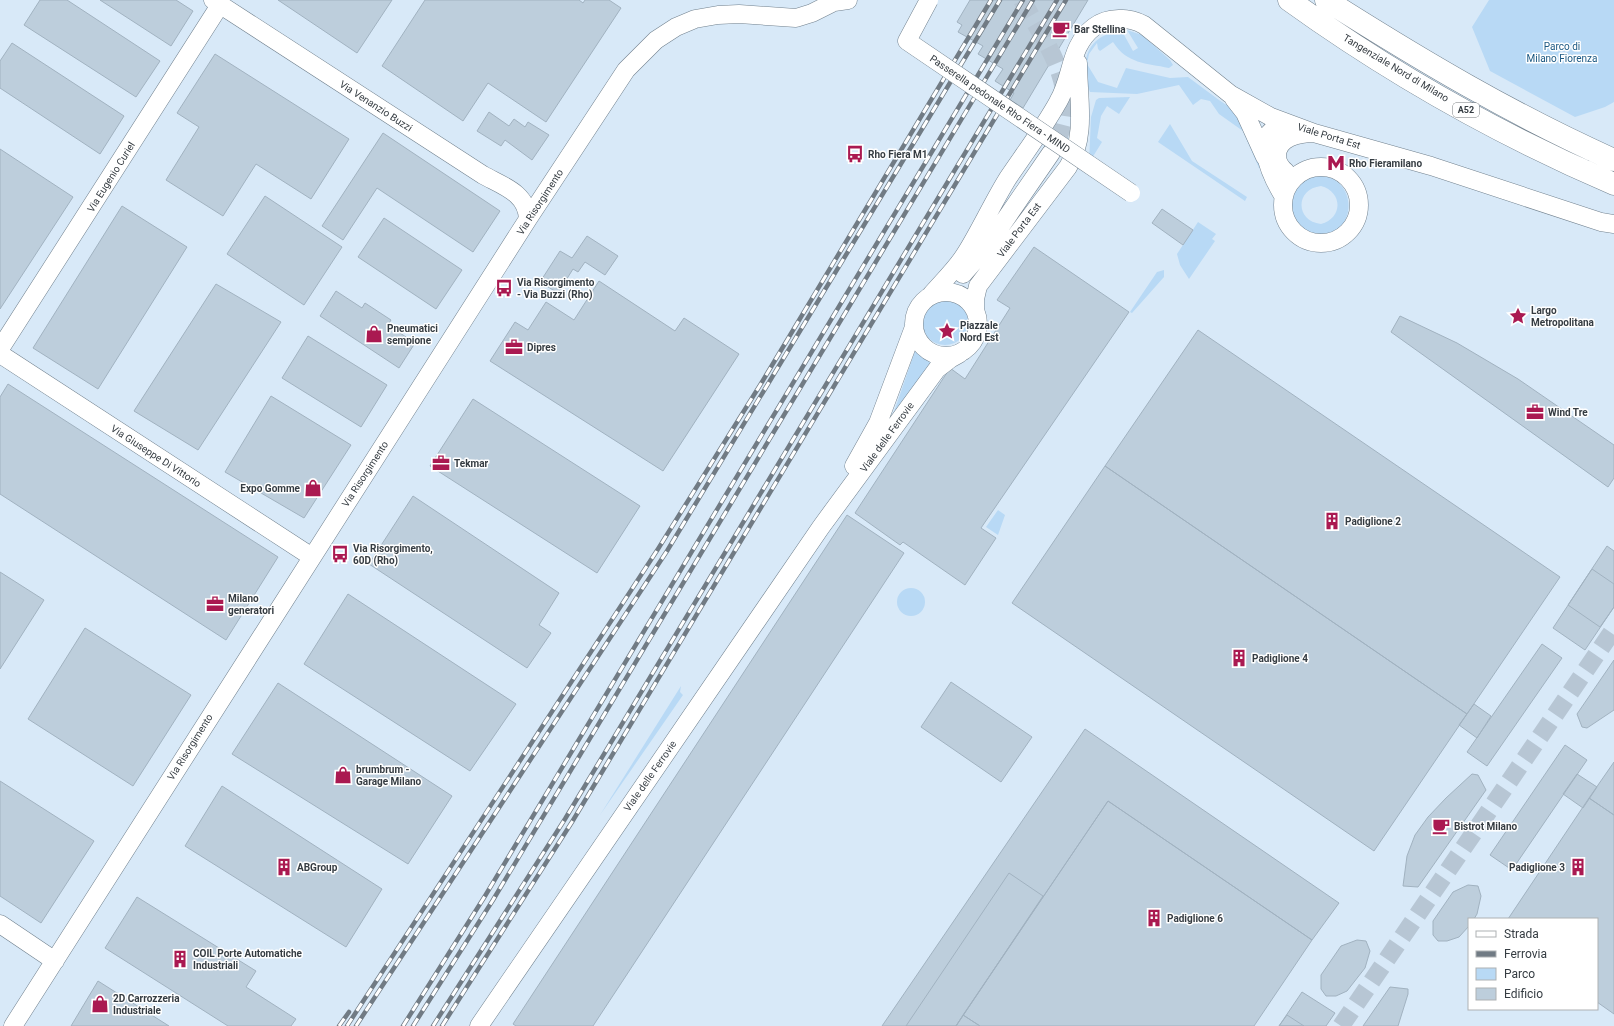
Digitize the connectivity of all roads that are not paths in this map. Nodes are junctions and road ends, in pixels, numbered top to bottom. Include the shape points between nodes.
1 (813, 0) edge
2 (848, 0) edge
3 (853, 0) edge
4 (929, 0) edge
5 (1272, 0) edge
6 (1289, 0) edge
7 (1326, 0) edge
8 (1337, 0) edge
9 (216, 2) edge
10 (780, 17) junction
11 (1367, 26) junction
12 (1331, 29) junction
13 (1084, 37) junction
14 (1230, 94) junction
15 (1291, 125) junction
16 (1314, 133) junction
17 (1051, 154) tunnel mouth
18 (1266, 160) junction
19 (1614, 160) edge
20 (1306, 170) junction
21 (1612, 183) edge
22 (1131, 193) dead end
23 (1284, 197) junction
24 (528, 219) junction
25 (1610, 222) edge
26 (985, 249) junction
27 (936, 293) junction
28 (972, 305) junction
29 (914, 326) junction
30 (0, 349) edge
31 (0, 354) edge
32 (959, 354) junction
33 (821, 527) junction
34 (312, 557) junction
35 (0, 924) edge
36 (54, 961) junction
37 (12, 1026) edge
38 (479, 1026) edge

1 - 10 street, Via Risorgimento
2 - 3 street, Via Risorgimento
2 - 10 street, Via Risorgimento via 834,2 801,17
4 - 22 street, Passerella pedonale Rho Fiera - MIND, bridge via 907,41
5 - 12 highway
6 - 12 highway, Tangenziale Nord di Milano / A52
7 - 11 highway, Tangenziale Nord di Milano / A52
8 - 11 highway
9 - 24 street, Via Venanzio Buzzi via 477,171 517,194 528,208
9 - 30 street, Via Eugenio Curiel
10 - 24 street, Via Risorgimento via 739,14 711,16 676,27 656,40 619,80
11 - 19 highway, Tangenziale Nord di Milano / A52 via 1443,73 1500,104
12 - 21 highway, Tangenziale Nord di Milano / A52 via 1456,105
13 - 14 street, Viale Porta Est via 1094,27 1109,21 1125,19 1138,22
13 - 27 street, Viale Porta Est via 1074,55 1066,86 1058,102 1008,179 966,252
13 - 28 street, Viale Porta Est via 1078,61 1080,133 1076,152 1068,167 978,286
14 - 15 street, Viale Porta Est via 1250,107
14 - 18 street via 1242,107
15 - 16 street, Viale Porta Est
15 - 18 street via 1279,126 1269,134 1265,144
16 - 20 street via 1286,140 1278,152 1279,164 1284,171 1292,174
16 - 25 street, Viale Porta Est via 1431,166
17 - 26 street
18 - 23 street
20 - 23 street via 1290,183
20 - 23 street via 1330,168 1342,173 1351,182 1359,202 1356,219 1349,230 1339,239 1327,243 1315,243 1304,239 1294,233 1287,223
24 - 34 street, Via Risorgimento
26 - 27 street via 955,283
26 - 28 street via 967,289
27 - 28 street via 953,292
27 - 29 street via 924,300 918,308
28 - 32 street via 978,320 978,330 968,349
29 - 32 street via 919,342 932,354 948,357
29 - 33 street, Viale delle Ferrovie via 878,423
31 - 34 street, Via Giuseppe Di Vittorio
32 - 33 street, Viale delle Ferrovie via 937,369
33 - 38 street, Viale delle Ferrovie
34 - 36 street, Via Risorgimento
35 - 36 street
36 - 37 street, Via Risorgimento

